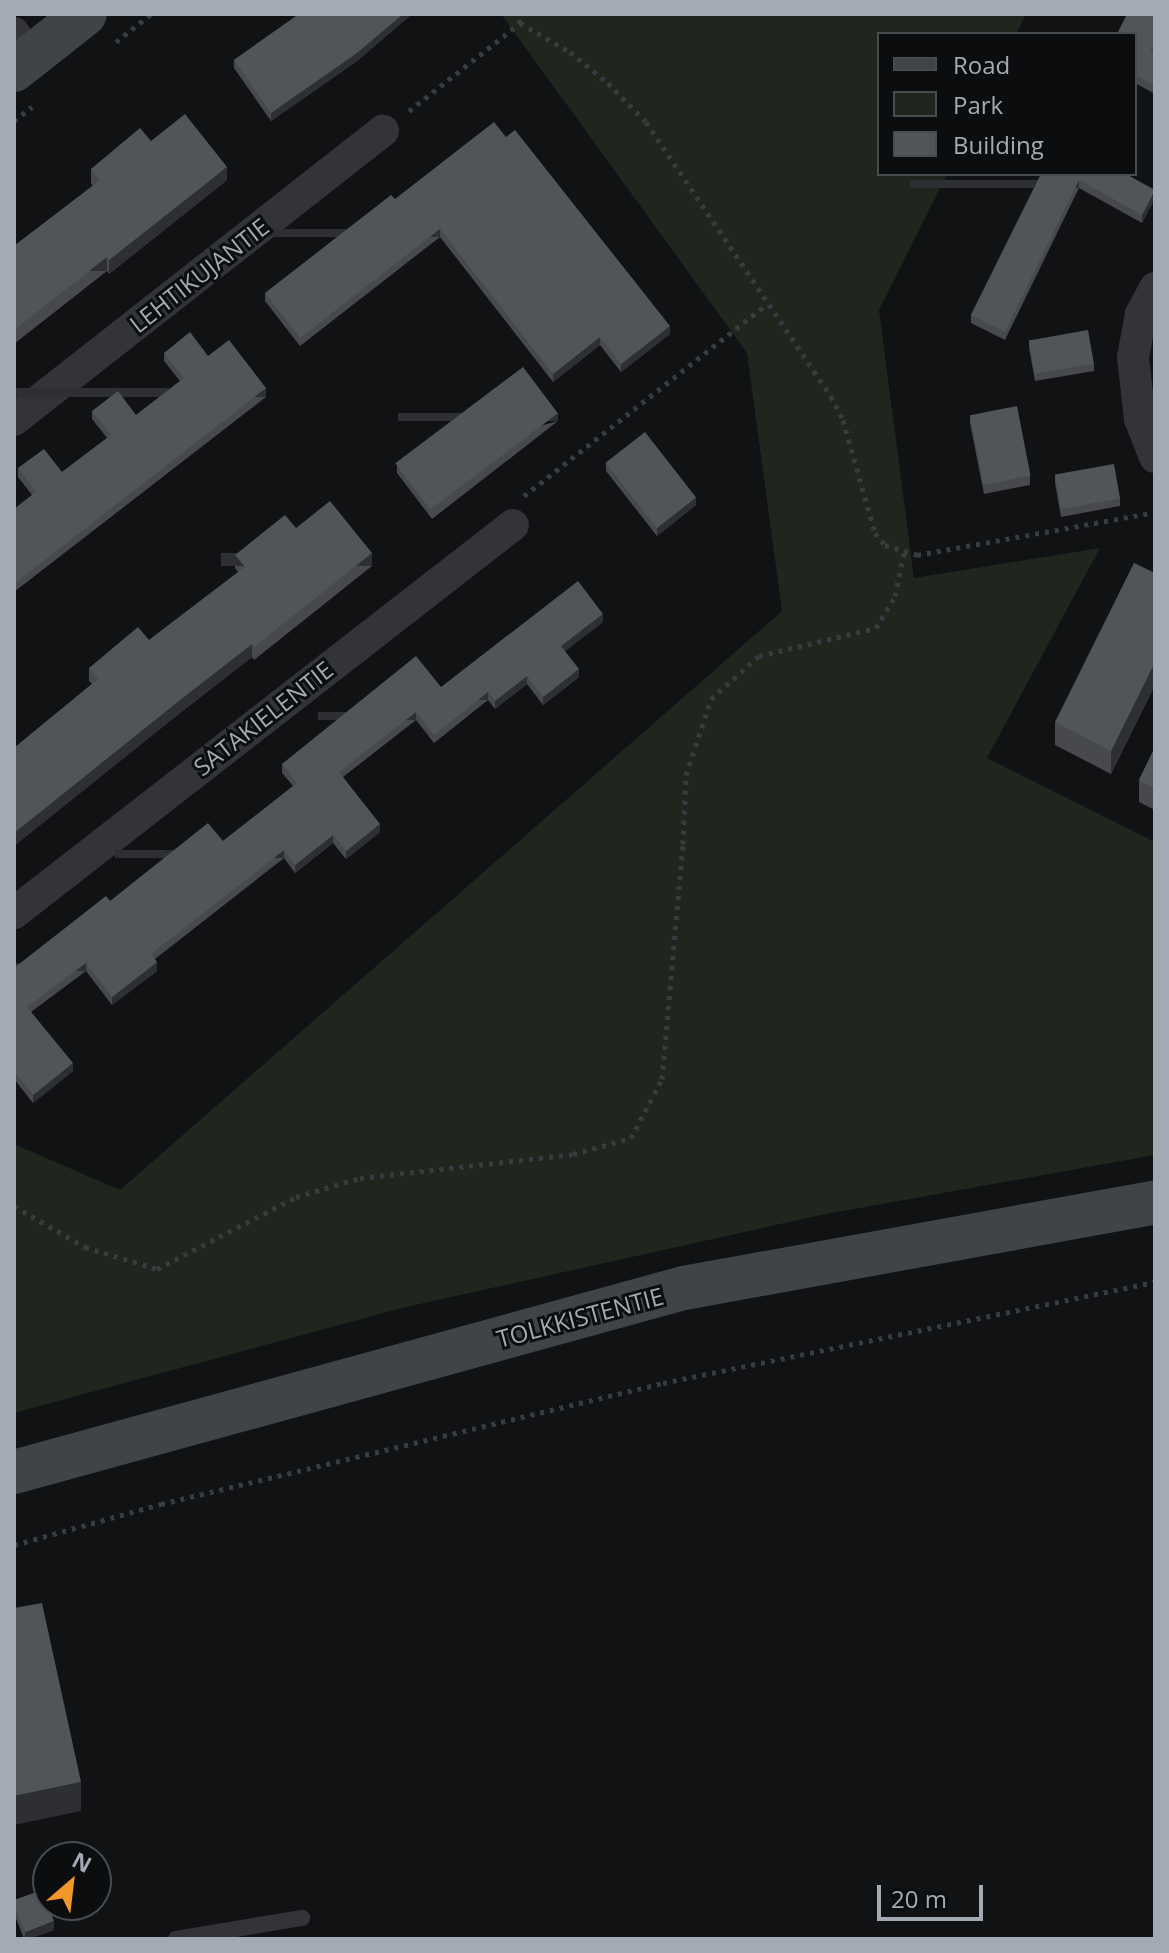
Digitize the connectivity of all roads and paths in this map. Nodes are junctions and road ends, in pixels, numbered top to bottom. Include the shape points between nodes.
1 (85, 14) edge
2 (518, 14) edge
3 (520, 23) junction
4 (19, 53) edge
5 (383, 131) joint
6 (1155, 288) edge
7 (767, 304) junction
8 (14, 420) edge
9 (1155, 457) edge
10 (1155, 512) edge
11 (513, 525) joint
12 (904, 553) junction
13 (14, 913) edge
14 (1155, 1202) edge
15 (14, 1206) edge
16 (1155, 1282) edge
17 (14, 1472) edge
18 (14, 1545) edge
19 (302, 1918) dead end
20 (176, 1939) edge

1 - 4 street
2 - 3 path
3 - 5 path
3 - 7 path via 570,52 646,122
5 - 8 street, LEHTIKUJANTIE
6 - 9 street via 1141,314 1133,357 1140,419
7 - 11 path via 518,501
7 - 12 path via 843,420 875,533 885,545
10 - 12 path via 917,555
11 - 13 street, SATAKIELENTIE
12 - 15 path via 895,596 876,628 759,656 711,699 686,775 662,1079 631,1138 573,1154 360,1178 296,1197 157,1269 85,1247
14 - 17 street, TOLKKISTENTIE via 684,1288
16 - 18 path via 648,1387 176,1500
19 - 20 lane

